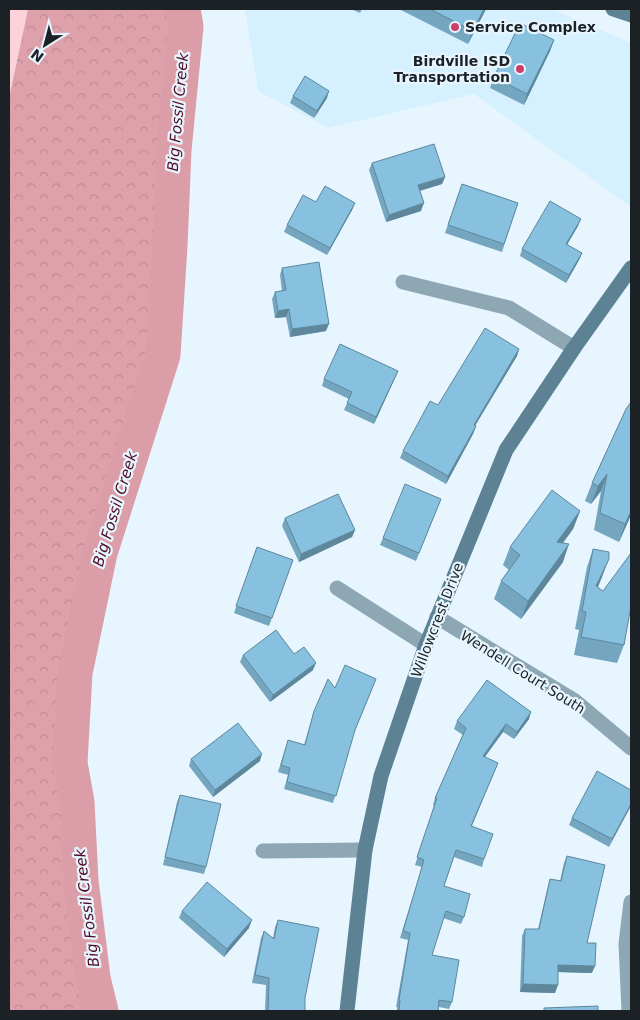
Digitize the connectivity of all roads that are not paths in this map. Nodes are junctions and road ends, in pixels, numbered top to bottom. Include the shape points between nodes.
1 (613, 9) edge
2 (631, 15) edge
3 (631, 268) edge
4 (404, 282) dead end
5 (574, 348) junction
6 (336, 588) dead end
7 (437, 618) junction
8 (426, 645) junction
9 (631, 748) edge
10 (365, 850) junction
11 (263, 851) dead end
12 (631, 902) edge
13 (347, 1011) edge
14 (629, 1011) edge

1 - 2 street
3 - 5 street, Willowcrest Drive
4 - 5 street via 509,308
5 - 7 street, Willowcrest Drive via 506,450
6 - 8 street
7 - 8 street, Willowcrest Drive
7 - 9 street, Wendell Court South via 575,702
8 - 10 street, Willowcrest Drive via 380,776
10 - 11 street
10 - 13 street, Willowcrest Drive
12 - 14 street via 626,944

